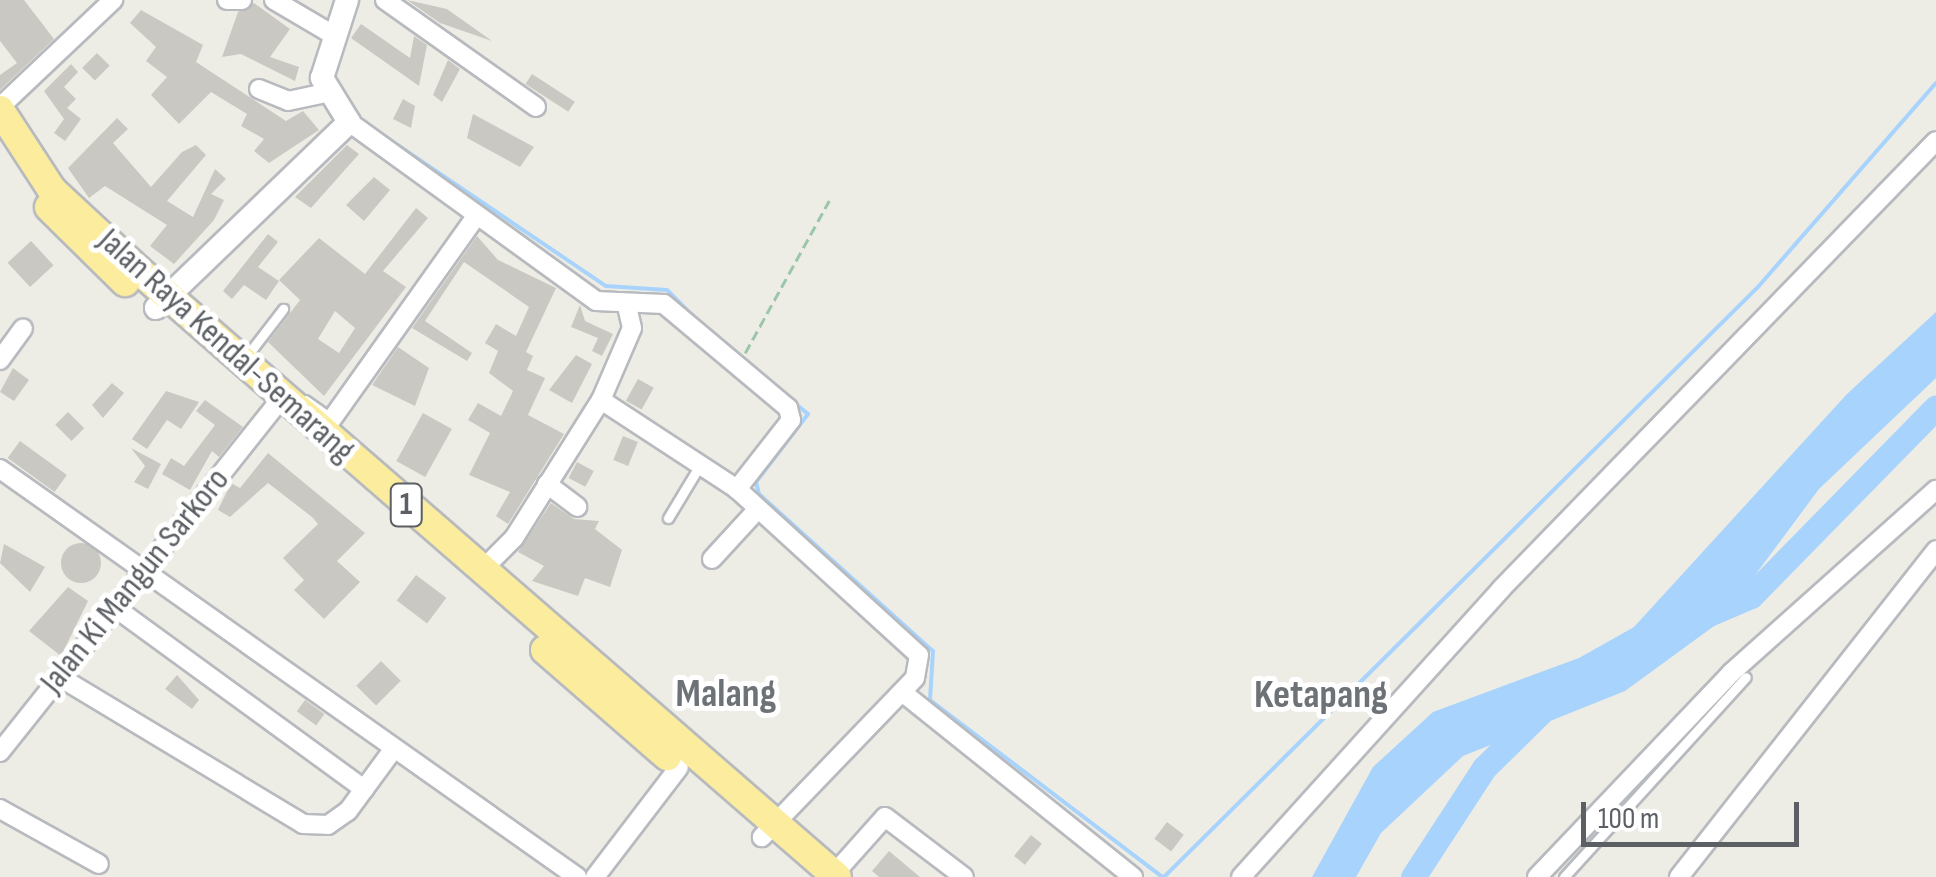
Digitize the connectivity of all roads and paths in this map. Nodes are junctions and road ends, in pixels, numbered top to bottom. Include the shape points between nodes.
1 (112, 0) edge
2 (227, 0) edge
3 (242, 0) edge
4 (274, 0) edge
5 (347, 0) edge
6 (385, 0) edge
7 (330, 32) junction
8 (259, 89) dead end
9 (326, 93) junction
10 (536, 107) dead end
11 (0, 109) edge
12 (349, 122) junction
13 (1936, 140) edge
14 (0, 143) edge
15 (829, 201) dead end
16 (476, 216) junction
17 (163, 302) junction
18 (627, 306) junction
19 (283, 310) dead end
20 (23, 328) dead end
21 (742, 358) dead end
22 (0, 360) edge
23 (243, 364) junction
24 (601, 400) junction
25 (283, 406) junction
26 (327, 426) junction
27 (700, 465) junction
28 (0, 469) edge
29 (547, 484) junction
30 (738, 489) junction
31 (1936, 490) edge
32 (576, 507) dead end
33 (758, 509) junction
34 (668, 518) dead end
35 (1936, 550) edge
36 (712, 559) dead end
37 (150, 568) junction
38 (482, 570) junction
39 (116, 610) junction
40 (58, 676) junction
41 (1746, 678) dead end
42 (902, 692) junction
43 (0, 714) edge
44 (20, 723) junction
45 (392, 751) junction
46 (0, 752) edge
47 (680, 767) junction
48 (364, 789) junction
49 (0, 808) edge
50 (768, 829) junction
51 (98, 864) dead end
52 (826, 876) edge
53 (577, 877) edge
54 (595, 877) edge
55 (964, 877) edge
56 (1132, 877) edge
57 (1241, 877) edge
58 (1537, 877) edge
59 (1564, 877) edge
60 (1680, 877) edge

1 - 11 street
2 - 3 street
4 - 7 street
5 - 7 street
6 - 10 street
7 - 9 street
8 - 9 street via 288,101
9 - 12 street
11 - 17 highway, Jalan Raya Kendal-Semarang / 1 via 52,190
12 - 16 street
12 - 17 street
13 - 57 street via 1501,589
14 - 17 highway, Jalan Raya Kendal-Semarang / 1 via 76,238
15 - 21 path
16 - 18 street via 596,301
16 - 26 street
17 - 23 highway, Jalan Raya Kendal-Semarang / 1
17 - 25 highway, Jalan Raya Kendal-Semarang / 1
18 - 24 street via 632,328
18 - 30 street via 664,304 793,414
19 - 23 lane
20 - 22 street
23 - 25 highway, Jalan Raya Kendal-Semarang / 1
24 - 27 street
24 - 29 street
25 - 26 highway, Jalan Raya Kendal-Semarang / 1
25 - 37 street, Jalan Ki Mangun Sarkoro
25 - 47 highway, Jalan Raya Kendal-Semarang / 1
26 - 38 highway, Jalan Raya Kendal-Semarang / 1
27 - 30 street
27 - 34 lane
28 - 37 street
29 - 32 street
29 - 38 street
30 - 33 street
31 - 58 street via 1731,673
33 - 36 street
33 - 42 street via 915,646 915,678
35 - 60 street
37 - 39 street, Jalan Ki Mangun Sarkoro
37 - 45 street
38 - 50 highway, Jalan Raya Kendal-Semarang / 1
39 - 40 street, Jalan Ki Mangun Sarkoro
39 - 48 street
40 - 44 street, Jalan Ki Mangun Sarkoro
40 - 48 street via 290,820 328,826
41 - 59 lane
42 - 50 street
42 - 56 street
43 - 44 street
44 - 46 street, Jalan Ki Mangun Sarkoro
45 - 48 street
45 - 53 street
47 - 50 highway, Jalan Raya Kendal-Semarang / 1
47 - 54 street
49 - 51 street
50 - 52 highway, Jalan Raya Kendal-Semarang / 1
52 - 55 street via 885,816

